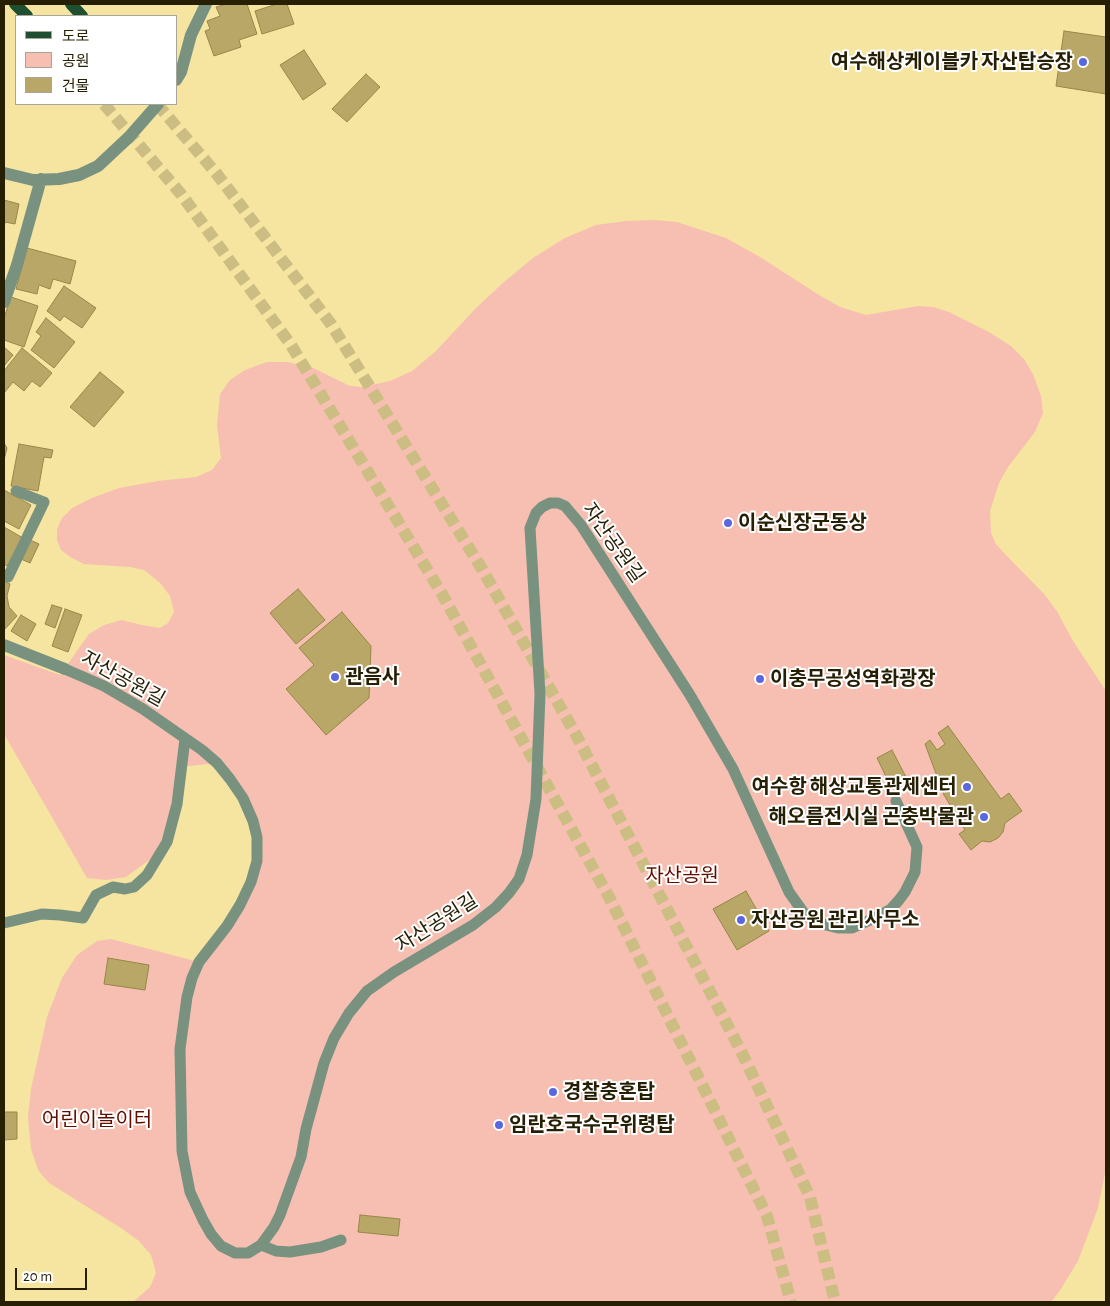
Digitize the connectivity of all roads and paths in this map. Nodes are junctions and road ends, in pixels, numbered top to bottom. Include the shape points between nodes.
1 (15, 4) edge
2 (71, 4) edge
3 (206, 4) edge
4 (26, 15) edge
5 (81, 15) edge
6 (178, 77) edge
7 (157, 105) edge
8 (4, 173) edge
9 (41, 180) junction
10 (4, 302) edge
11 (16, 490) dead end
12 (4, 575) edge
13 (4, 645) edge
14 (65, 669) joint
15 (185, 739) junction
16 (896, 801) dead end
17 (4, 923) edge
18 (341, 1240) dead end
19 (261, 1245) junction

1 - 4 main road
2 - 5 main road
3 - 6 street via 191,35
7 - 9 street via 98,166 79,175
8 - 9 street
9 - 10 street
11 - 12 lane via 44,502 8,577
13 - 14 street, 자산공원길
14 - 15 lane, 자산공원길 via 144,709
15 - 17 lane via 177,804 167,842 146,875 134,887 113,887 96,896 82,918 42,914
15 - 19 lane, 자산공원길 via 217,763 243,798 257,837 257,861 240,905 199,962 187,997 180,1049 182,1152 190,1192 216,1240 235,1253 248,1253
16 - 19 lane, 자산공원길 via 917,847 915,872 902,896 877,918 852,928 826,925 806,916 789,892 729,761 581,525 558,503 542,507 530,528 540,694 536,799 527,855 519,879 496,907 367,991 349,1013 324,1063 293,1183 274,1227
18 - 19 lane via 290,1252

